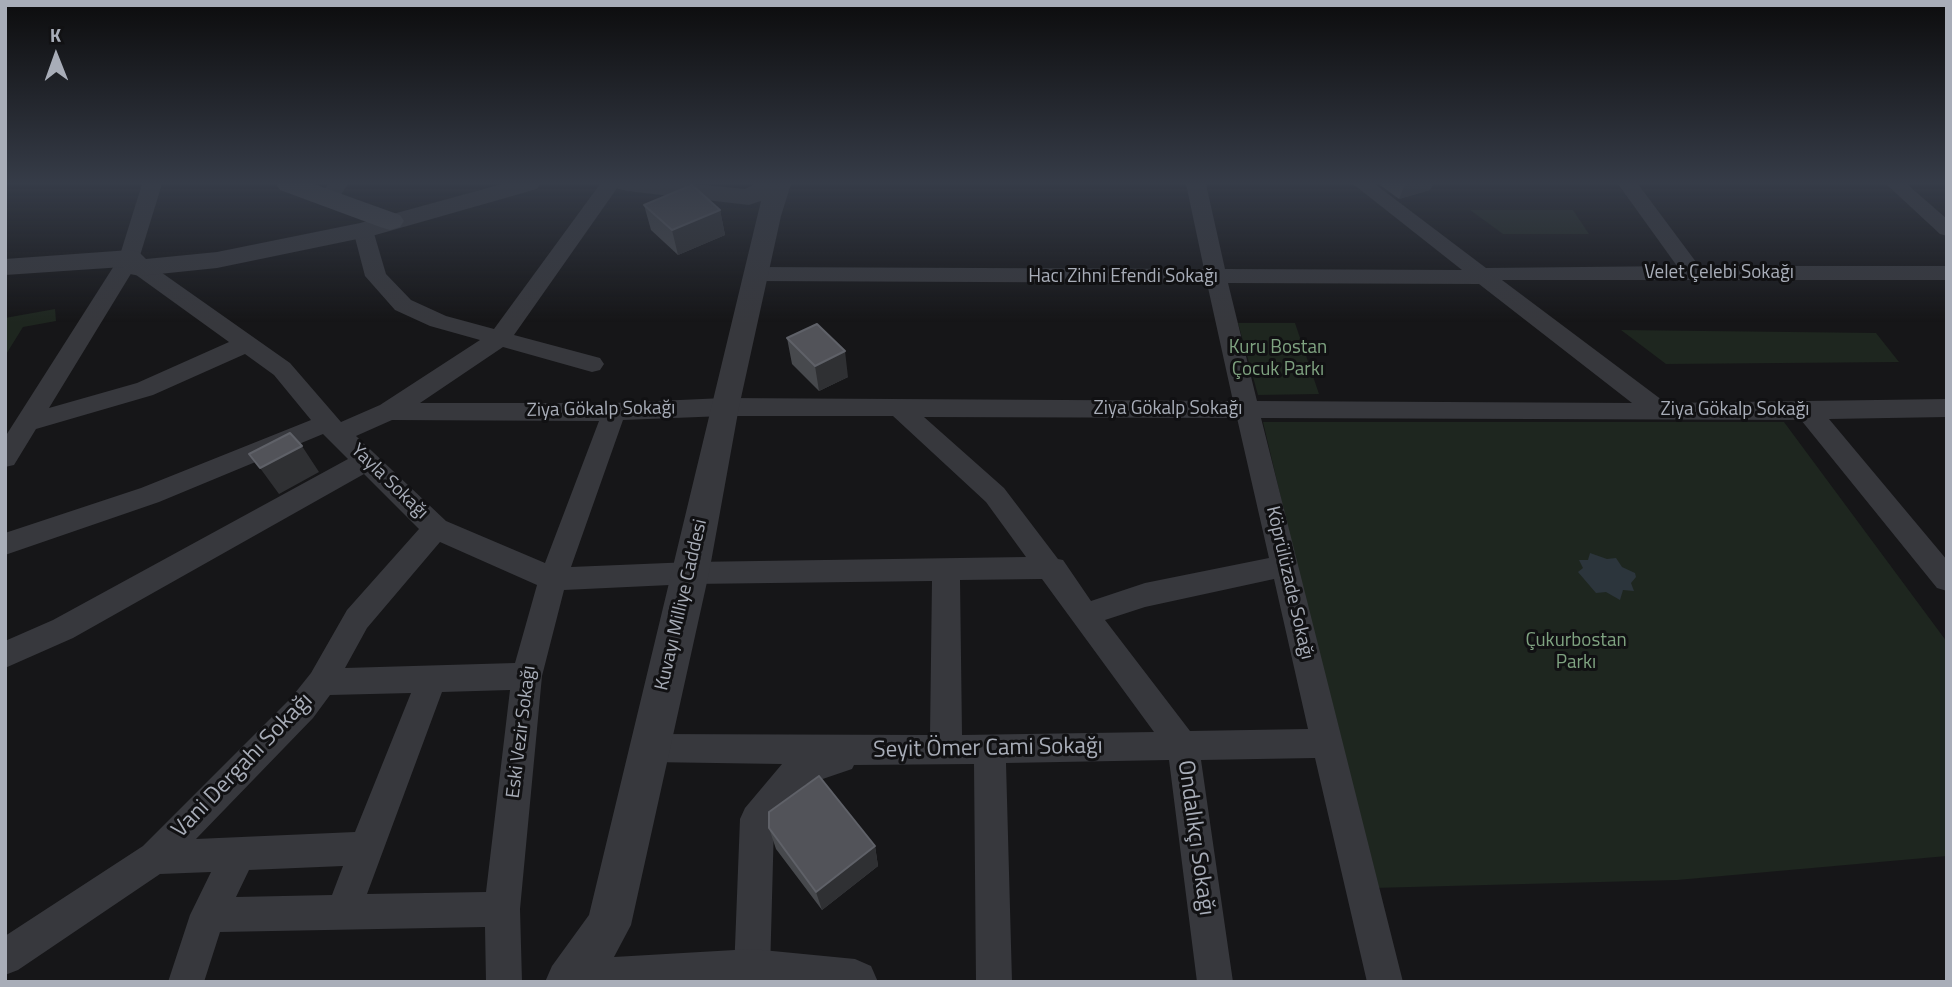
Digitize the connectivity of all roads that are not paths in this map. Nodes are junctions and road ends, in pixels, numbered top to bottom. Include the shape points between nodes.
1 (142, 230) edge
2 (363, 230) joint
3 (577, 230) edge
4 (762, 230) edge
5 (1206, 230) edge
6 (1425, 230) edge
7 (1662, 230) edge
8 (135, 263) junction
9 (5, 267) edge
10 (1693, 273) junction
11 (1947, 273) edge
12 (755, 274) junction
13 (1486, 275) junction
14 (1216, 277) junction
15 (499, 339) junction
16 (246, 344) junction
17 (592, 364) dead end
18 (724, 407) junction
19 (899, 408) junction
20 (1947, 408) edge
21 (1248, 409) junction
22 (1657, 409) junction
23 (1807, 410) junction
24 (389, 411) junction
25 (614, 412) junction
26 (27, 423) junction
27 (333, 428) junction
28 (5, 458) edge
29 (367, 460) junction
30 (436, 528) junction
31 (5, 544) edge
32 (1284, 566) junction
33 (1053, 568) junction
34 (946, 569) junction
35 (691, 573) junction
36 (1944, 574) edge
37 (553, 579) junction
38 (1086, 614) junction
39 (5, 655) edge
40 (527, 676) junction
41 (432, 678) junction
42 (322, 682) junction
43 (1328, 743) junction
44 (1183, 746) junction
45 (649, 748) junction
46 (946, 750) junction
47 (990, 750) junction
48 (868, 751) junction
49 (366, 848) junction
50 (239, 854) junction
51 (155, 858) junction
52 (502, 909) junction
53 (342, 914) junction
54 (208, 915) junction
55 (5, 957) edge
56 (752, 972) junction
57 (186, 982) edge
58 (504, 982) edge
59 (568, 982) edge
60 (580, 982) edge
61 (855, 982) edge
62 (994, 982) edge
63 (1215, 982) edge
64 (1385, 982) edge

1 - 8 street
2 - 8 street via 217,260
2 - 15 street via 376,276 403,305
3 - 15 street
4 - 12 street, Kuvayı Milliye Caddesi
5 - 14 street, Köprülüzade Sokağı
6 - 13 street
7 - 10 street
8 - 9 street
8 - 16 street, Yayla Sokağı
8 - 26 street
10 - 11 street, Velet Çelebi Sokağı
10 - 13 street, Velet Çelebi Sokağı
12 - 14 street, Hacı Zihni Efendi Sokağı
12 - 18 street, Kuvayı Milliye Caddesi
13 - 14 street, Hacı Zihni Efendi Sokağı
13 - 22 street
14 - 21 street, Köprülüzade Sokağı
15 - 17 street
15 - 24 street
16 - 26 street via 145,389
16 - 27 street, Yayla Sokağı via 282,369
18 - 19 street, Ziya Gökalp Sokağı
18 - 25 street, Ziya Gökalp Sokağı
18 - 35 street, Kuvayı Milliye Caddesi
19 - 21 street, Ziya Gökalp Sokağı
19 - 33 street, Ondalıkçı Sokağı via 995,495
20 - 23 street, Ziya Gökalp Sokağı
21 - 22 street, Ziya Gökalp Sokağı
21 - 32 street, Köprülüzade Sokağı
22 - 23 street, Ziya Gökalp Sokağı
23 - 36 street
24 - 25 street, Ziya Gökalp Sokağı
24 - 27 street
25 - 37 street, Eski Vezir Sokağı
26 - 28 street
27 - 29 street, Yayla Sokağı
27 - 31 street
29 - 30 street, Yayla Sokağı
29 - 39 street via 63,629
30 - 37 street, Yayla Sokağı
30 - 42 street, Vani Dergahı Sokağı via 357,619
32 - 38 street via 1145,596
32 - 43 street, Köprülüzade Sokağı
33 - 34 street, Yayla Sokağı
33 - 38 street, Ondalıkçı Sokağı
34 - 35 street, Yayla Sokağı
34 - 46 street
35 - 37 street, Yayla Sokağı
35 - 45 street, Kuvayı Milliye Caddesi
37 - 40 street, Eski Vezir Sokağı
38 - 44 street, Ondalıkçı Sokağı
40 - 41 street
40 - 52 street, Eski Vezir Sokağı
41 - 42 street
41 - 49 street
42 - 51 street, Vani Dergahı Sokağı
43 - 44 street, Seyit Ömer Cami Sokağı
43 - 64 street, Köprülüzade Sokağı
44 - 47 street, Seyit Ömer Cami Sokağı
44 - 63 street, Ondalıkçı Sokağı
45 - 48 street, Seyit Ömer Cami Sokağı
45 - 59 street, Kuvayı Milliye Caddesi via 609,925
46 - 47 street, Seyit Ömer Cami Sokağı
46 - 48 street, Seyit Ömer Cami Sokağı
47 - 62 street
48 - 56 street via 795,773 757,819
49 - 50 street
49 - 53 street
50 - 51 street
50 - 54 street
51 - 55 street, Vani Dergahı Sokağı
52 - 53 street
52 - 58 street, Eski Vezir Sokağı
53 - 54 street
54 - 57 street
56 - 60 street
56 - 61 street

